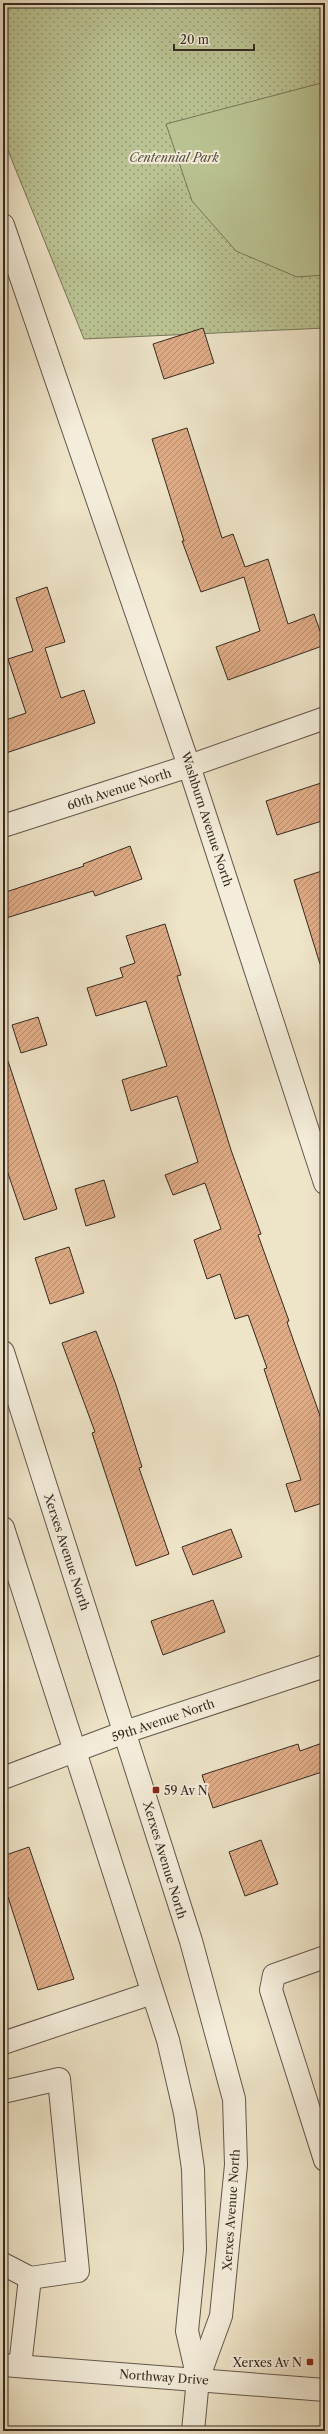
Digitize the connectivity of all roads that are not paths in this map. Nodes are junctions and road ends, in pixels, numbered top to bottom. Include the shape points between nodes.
1 (3, 225) edge
2 (325, 718) edge
3 (190, 766) junction
4 (3, 826) edge
5 (325, 1183) edge
6 (3, 1352) edge
7 (3, 1528) edge
8 (325, 1666) edge
9 (125, 1732) junction
10 (76, 1752) junction
11 (3, 1778) edge
12 (325, 1957) edge
13 (152, 1993) junction
14 (3, 2043) edge
15 (4, 2089) edge
16 (325, 2160) edge
17 (3, 2264) edge
18 (30, 2278) junction
19 (11, 2366) edge
20 (198, 2379) junction
21 (325, 2390) edge
22 (193, 2431) edge

1 - 3 street, Washburn Avenue North
2 - 3 street, 60th Avenue North
3 - 4 street, 60th Avenue North
3 - 5 street, Washburn Avenue North
6 - 9 street, Xerxes Avenue North
7 - 10 street, Xerxes Avenue North
8 - 9 street, 59th Avenue North
9 - 10 street, 59th Avenue North
9 - 20 street, Xerxes Avenue North via 210,2004 234,2099 236,2165 221,2316
10 - 11 street, 59th Avenue North
10 - 13 street, Xerxes Avenue North
12 - 16 street via 274,1974 271,1990
13 - 14 street
13 - 20 street, Xerxes Avenue North via 168,2040 185,2112 193,2168 194,2250 187,2331
15 - 18 street via 59,2079 78,2271
17 - 18 street
18 - 19 street
19 - 20 street, Northway Drive
20 - 21 street, Northway Drive
20 - 22 street, Xerxes Avenue North

